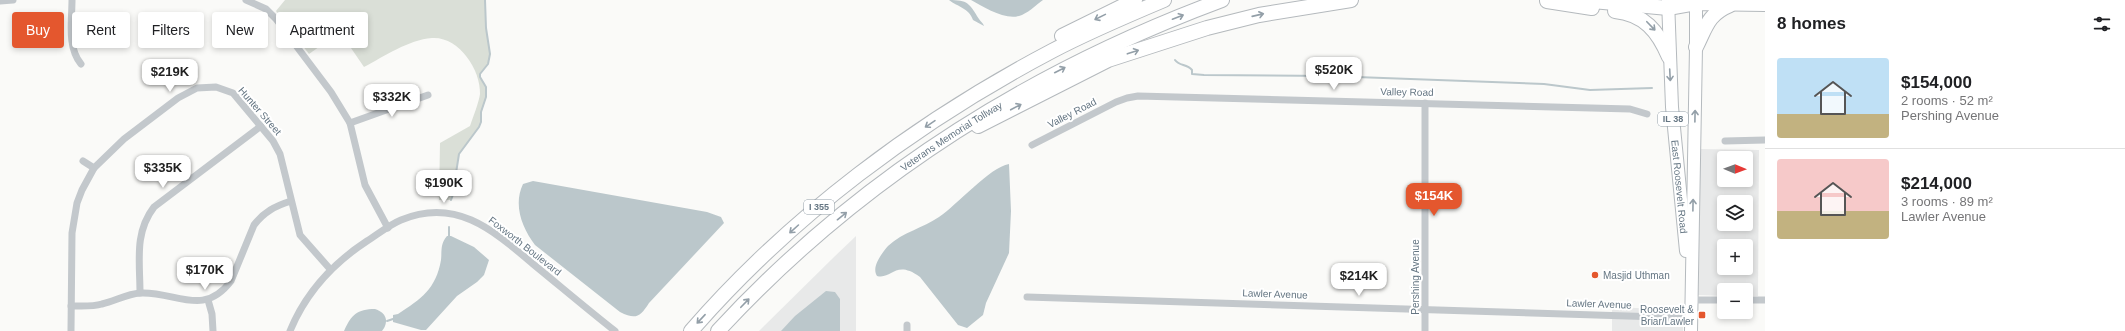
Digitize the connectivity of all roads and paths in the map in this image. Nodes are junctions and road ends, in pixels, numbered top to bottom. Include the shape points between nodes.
1 (14, 0) edge
2 (72, 0) edge
3 (246, 0) edge
4 (1135, 0) edge
5 (1164, 0) edge
6 (1222, 0) edge
7 (1351, 0) edge
8 (1541, 0) edge
9 (1575, 0) edge
10 (1582, 0) edge
11 (0, 1) edge
12 (1696, 2) edge
13 (1668, 4) edge
14 (1733, 4) junction
15 (1765, 4) edge
16 (1696, 47) junction
17 (1669, 57) junction
18 (81, 64) dead end
19 (428, 95) dead end
20 (962, 102) junction
21 (1425, 102) junction
22 (1647, 114) dead end
23 (350, 123) junction
24 (261, 126) junction
25 (1765, 140) edge
26 (1725, 141) dead end
27 (1032, 145) dead end
28 (930, 148) junction
29 (83, 161) dead end
30 (94, 168) junction
31 (291, 201) junction
32 (388, 228) junction
33 (330, 269) junction
34 (140, 293) junction
35 (1027, 297) dead end
36 (208, 300) junction
37 (1691, 300) junction
38 (1717, 300) edge
39 (1753, 300) edge
40 (1765, 300) edge
41 (71, 306) junction
42 (1425, 309) junction
43 (1691, 318) junction
44 (71, 331) edge
45 (213, 331) edge
46 (290, 331) edge
47 (615, 331) edge
48 (690, 331) edge
49 (718, 331) edge
50 (1425, 331) edge
51 (1691, 331) edge

1 - 11 street
2 - 18 street via 72,44
3 - 23 street via 266,9 276,18 331,92
4 -> 20 highway via 1015,62 976,86
5 - 20 highway, Veterans Memorial Tollway / I 355 via 1052,51
28 -> 6 highway, Veterans Memorial Tollway / I 355 via 1004,100 1055,72 1146,29
28 -> 7 highway via 947,142 1108,60 1244,18
8 - 9 highway
8 -> 17 highway via 1634,14 1654,30
10 - 13 highway
12 - 13 highway
12 - 14 highway
12 - 16 main road, East Roosevelt Road / IL 38
13 - 17 main road, East Roosevelt Road / IL 38
14 - 15 highway
14 - 16 highway via 1718,10 1712,16
37 -> 16 main road, East Roosevelt Road / IL 38
17 -> 37 main road, East Roosevelt Road / IL 38
19 - 23 street
20 -> 48 highway, Veterans Memorial Tollway / I 355 via 874,163 827,201 736,284
21 - 22 street, Valley Road via 1630,109
21 - 27 street, Valley Road via 1138,96 1116,102
21 - 42 street, Pershing Avenue
23 - 32 street via 365,185
24 - 30 street, Hunter Street via 233,93 216,87 197,88 178,98 124,138
24 - 31 street, Hunter Street via 280,154
24 - 34 street via 154,207 140,234
25 - 26 street
49 -> 28 highway, Veterans Memorial Tollway / I 355 via 826,228 878,185
29 - 30 street
30 - 41 street, Hunter Street via 82,190 74,217
31 - 33 street, Hunter Street via 300,235
31 - 36 street via 260,217 254,225 231,281 225,289
32 - 33 street, Foxworth Boulevard via 350,252
32 - 47 street, Foxworth Boulevard via 410,217 425,214 456,215 481,223
33 - 46 street, Foxworth Boulevard via 309,294
34 - 36 street via 187,301
34 - 41 street via 100,305
35 - 42 street, Lawler Avenue
36 - 45 street
37 - 38 street
37 - 43 main road, East Roosevelt Road / IL 38
39 - 40 street
41 - 44 street, Hunter Street
42 - 43 street, Lawler Avenue
42 - 50 street, Pershing Avenue
43 - 51 main road, East Roosevelt Road / IL 38

